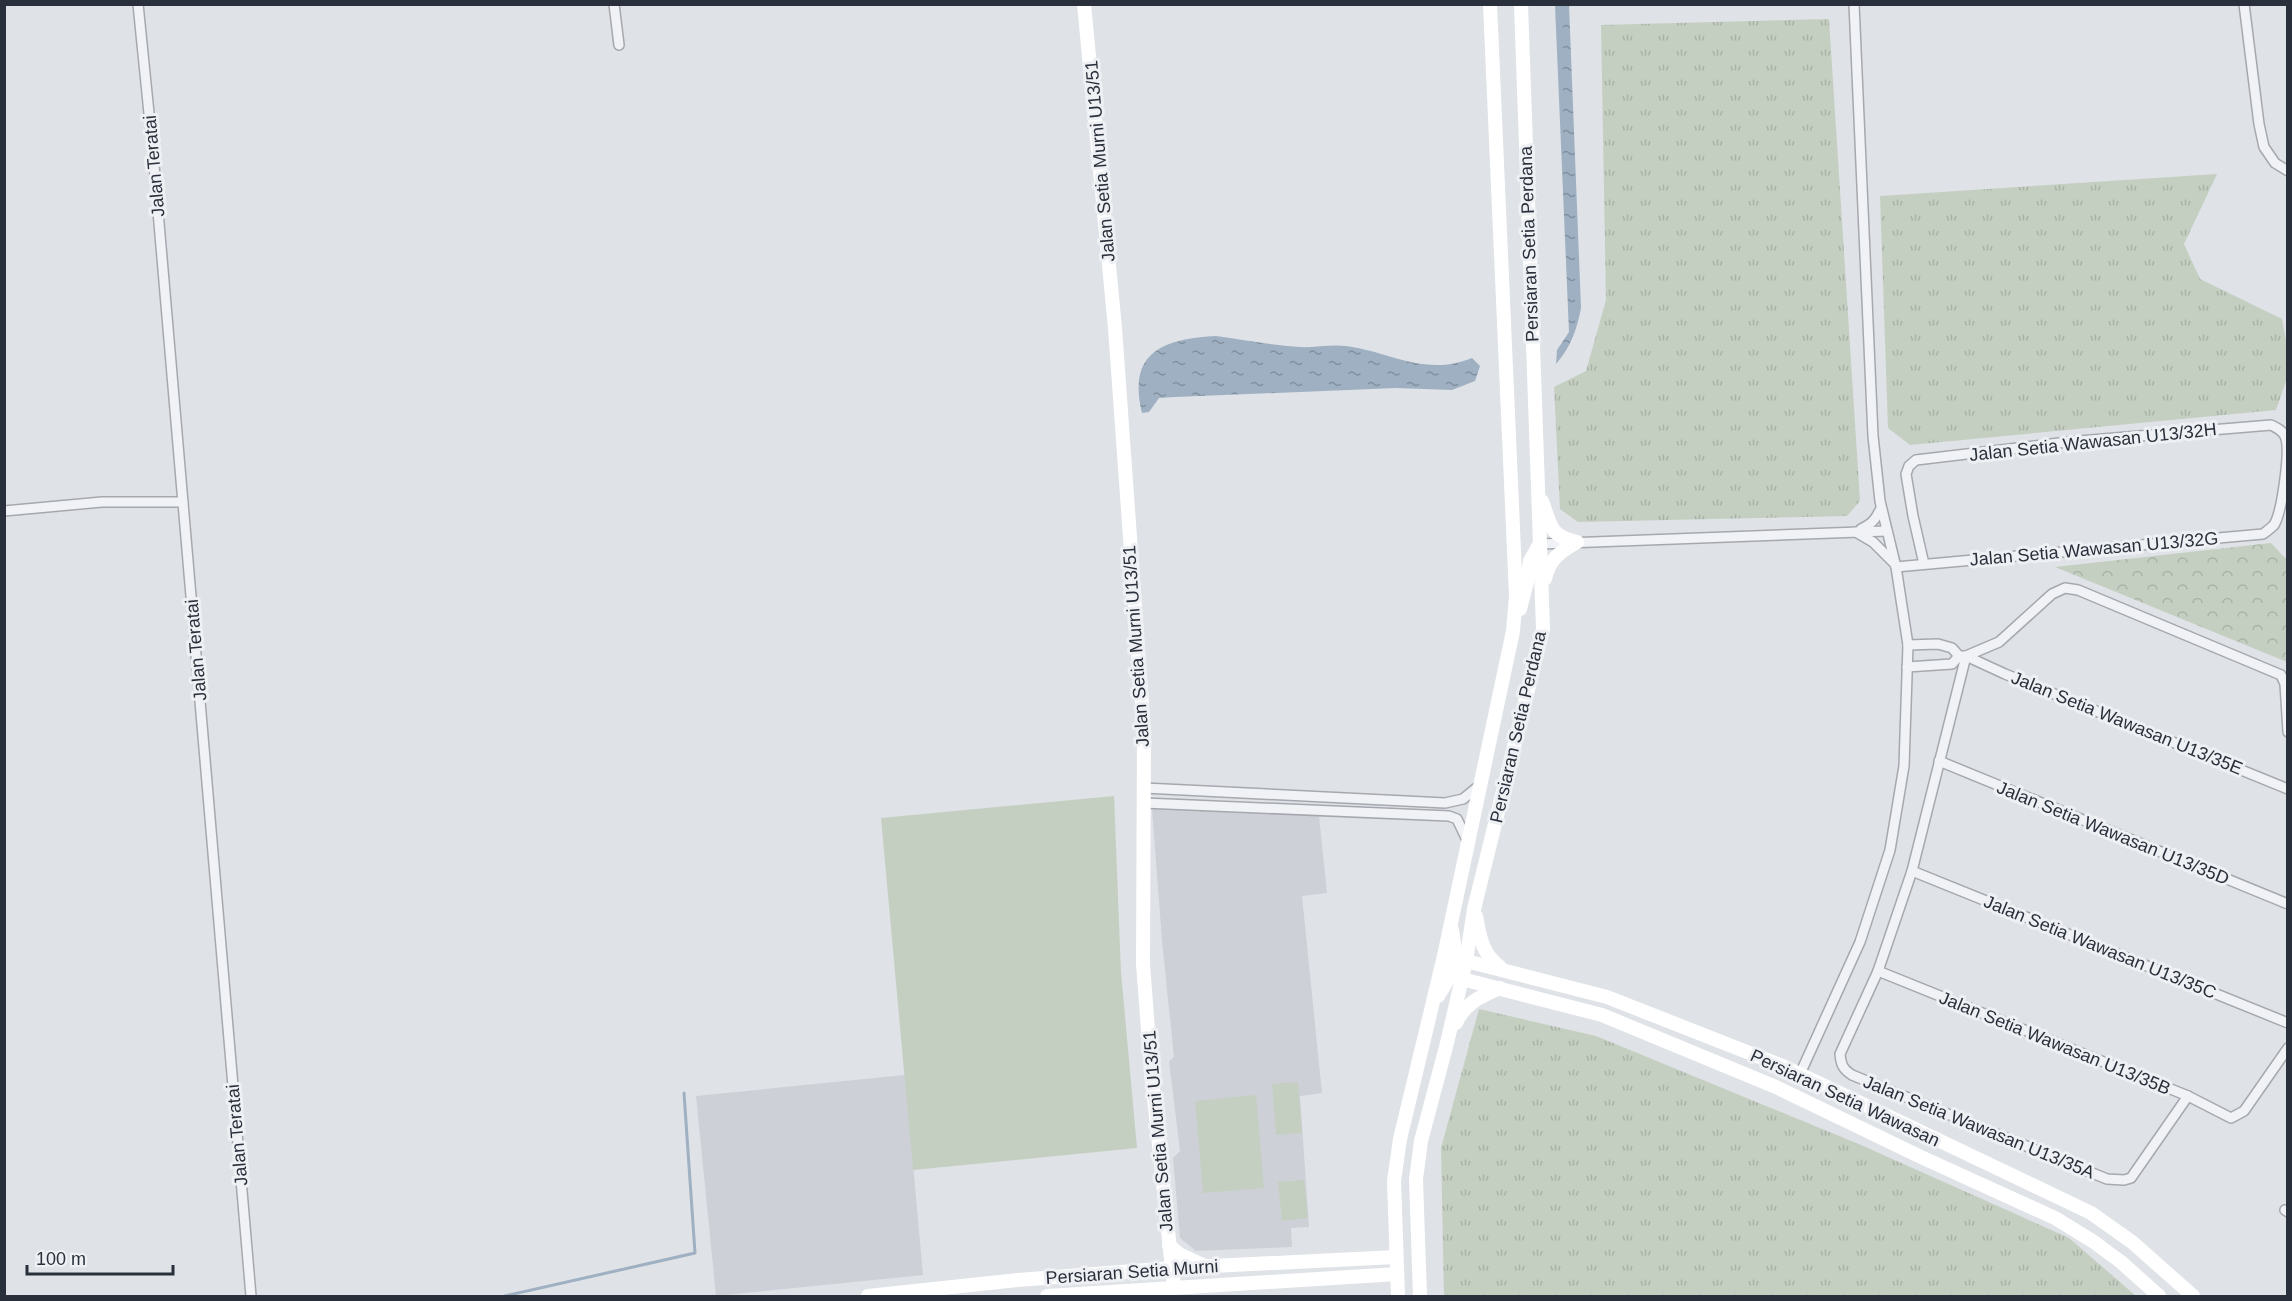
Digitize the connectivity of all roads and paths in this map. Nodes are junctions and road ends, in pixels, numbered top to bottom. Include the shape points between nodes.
1 (138, 4) edge
2 (614, 4) edge
3 (1084, 4) edge
4 (1490, 4) edge
5 (1496, 4) edge
6 (1521, 4) edge
7 (1528, 4) edge
8 (1854, 4) edge
9 (2244, 4) edge
10 (1490, 19) junction
11 (1522, 26) junction
12 (619, 45) dead end
13 (2288, 171) edge
14 (1538, 487) junction
15 (183, 502) junction
16 (1881, 507) junction
17 (4, 511) edge
18 (1886, 531) junction
19 (1856, 532) junction
20 (2263, 534) joint
21 (1577, 542) junction
22 (1540, 544) junction
23 (1924, 564) junction
24 (1896, 566) junction
25 (1542, 600) junction
26 (1513, 624) junction
27 (1908, 645) junction
28 (1963, 656) junction
29 (1907, 667) junction
30 (2288, 732) edge
31 (1939, 761) junction
32 (1480, 785) junction
33 (1144, 788) junction
34 (2288, 789) edge
35 (1143, 803) junction
36 (1468, 842) junction
37 (1912, 870) junction
38 (2288, 904) edge
39 (1474, 909) junction
40 (1451, 923) junction
41 (1461, 969) junction
42 (1503, 970) junction
43 (1878, 971) junction
44 (1500, 988) junction
45 (1431, 1008) junction
46 (2288, 1023) edge
47 (1447, 1043) junction
48 (2288, 1048) edge
49 (1800, 1074) junction
50 (1772, 1085) junction
51 (2188, 1096) junction
52 (1807, 1102) junction
53 (1395, 1218) junction
54 (1417, 1228) junction
55 (1169, 1245) junction
56 (1366, 1258) junction
57 (1402, 1261) junction
58 (1207, 1267) junction
59 (1172, 1268) junction
60 (1142, 1271) junction
61 (1397, 1274) junction
62 (1368, 1275) junction
63 (2179, 1285) junction
64 (1174, 1287) junction
65 (2154, 1294) edge
66 (250, 1296) edge
67 (868, 1296) edge
68 (1047, 1296) edge
69 (1393, 1296) edge
70 (1398, 1296) edge
71 (1419, 1296) edge
72 (2169, 1296) edge
73 (2193, 1296) edge

1 - 15 street, Jalan Teratai
2 - 12 street
3 - 33 street, Jalan Setia Murni U13/51 via 1115,328 1144,733
4 - 10 street, Persiaran Setia Perdana
5 - 10 street
6 - 11 street, Persiaran Setia Perdana
7 - 11 street
8 - 16 street via 1874,436
9 - 13 street via 2264,147 2275,163
10 - 26 street, Persiaran Setia Perdana via 1516,592
11 - 14 street, Persiaran Setia Perdana
14 - 21 street via 1551,529 1563,539
14 - 22 street, Persiaran Setia Perdana
15 - 17 street via 102,502
15 - 66 street, Jalan Teratai
16 - 18 street
16 - 19 street via 1870,525
18 - 19 street
18 - 24 street
19 - 21 street
19 - 24 street via 1873,542
20 - 23 street, Jalan Setia Wawasan U13/32G
20 - 23 street, Jalan Setia Wawasan U13/32H via 2279,514 2285,474 2287,439 2271,425 2067,442 1916,460 1906,474
21 - 22 street
21 - 25 street via 1556,555 1549,565
22 - 25 street, Persiaran Setia Perdana
22 - 26 street via 1530,561 1523,602
23 - 24 street, Jalan Setia Wawasan U13/32G
24 - 27 street
25 - 39 street, Persiaran Setia Perdana via 1543,629
26 - 32 street, Persiaran Setia Perdana
27 - 28 street, Jalan Setia Wawasan U13/35E via 1938,645
27 - 29 street
28 - 29 street via 1952,664
28 - 30 street via 1999,642 2052,594 2065,588 2078,590 2281,675
28 - 31 street
28 - 34 street, Jalan Setia Wawasan U13/35E
29 - 49 street via 1904,766 1890,849 1860,942
31 - 37 street
31 - 38 street, Jalan Setia Wawasan U13/35D
32 - 33 street via 1463,799 1445,803
32 - 36 street, Persiaran Setia Perdana
33 - 35 street, Jalan Setia Murni U13/51
35 - 36 street via 1449,816 1457,819
35 - 55 street, Jalan Setia Murni U13/51 via 1143,964
36 - 40 street, Persiaran Setia Perdana
37 - 43 street
37 - 46 street, Jalan Setia Wawasan U13/35C
39 - 41 street, Persiaran Setia Perdana
39 - 42 street via 1484,951
40 - 41 street
40 - 45 street, Persiaran Setia Perdana
41 - 42 street, Persiaran Setia Wawasan
41 - 44 street, Persiaran Setia Wawasan
41 - 45 street
41 - 47 street, Persiaran Setia Perdana
42 - 49 street, Persiaran Setia Wawasan via 1607,997
43 - 51 street, Jalan Setia Wawasan U13/35B
43 - 51 street, Jalan Setia Wawasan U13/35A via 1840,1054 1844,1070 2049,1157 2107,1179 2130,1178
44 - 47 street via 1468,1005
44 - 50 street, Persiaran Setia Wawasan via 1602,1015
45 - 53 street, Persiaran Setia Perdana via 1400,1139 1394,1180
47 - 54 street, Persiaran Setia Perdana via 1421,1141 1416,1179
48 - 51 street, Jalan Setia Wawasan U13/35B via 2244,1111 2231,1118
49 - 50 street
49 - 52 street
49 - 63 street, Persiaran Setia Wawasan via 2091,1213 2132,1242
50 - 52 street, Persiaran Setia Wawasan
52 - 65 street, Persiaran Setia Wawasan via 2055,1218 2121,1262
53 - 56 street via 1385,1244
53 - 57 street, Persiaran Setia Perdana
54 - 57 street via 1412,1257
54 - 71 street, Persiaran Setia Perdana
55 - 58 street via 1187,1259
55 - 59 street, Jalan Setia Murni U13/51
55 - 60 street via 1162,1259
56 - 57 street, Persiaran Setia Murni
56 - 58 street, Persiaran Setia Murni
57 - 61 street
57 - 71 street, Persiaran Setia Perdana via 1413,1273
58 - 59 street, Persiaran Setia Murni
59 - 60 street, Persiaran Setia Murni
59 - 64 street, Jalan Setia Murni U13/51
60 - 67 street, Persiaran Setia Murni
61 - 62 street, Persiaran Setia Murni
61 - 70 street
62 - 64 street, Persiaran Setia Murni
62 - 69 street via 1384,1284
63 - 72 street
63 - 73 street, Persiaran Setia Wawasan
64 - 68 street, Persiaran Setia Murni

